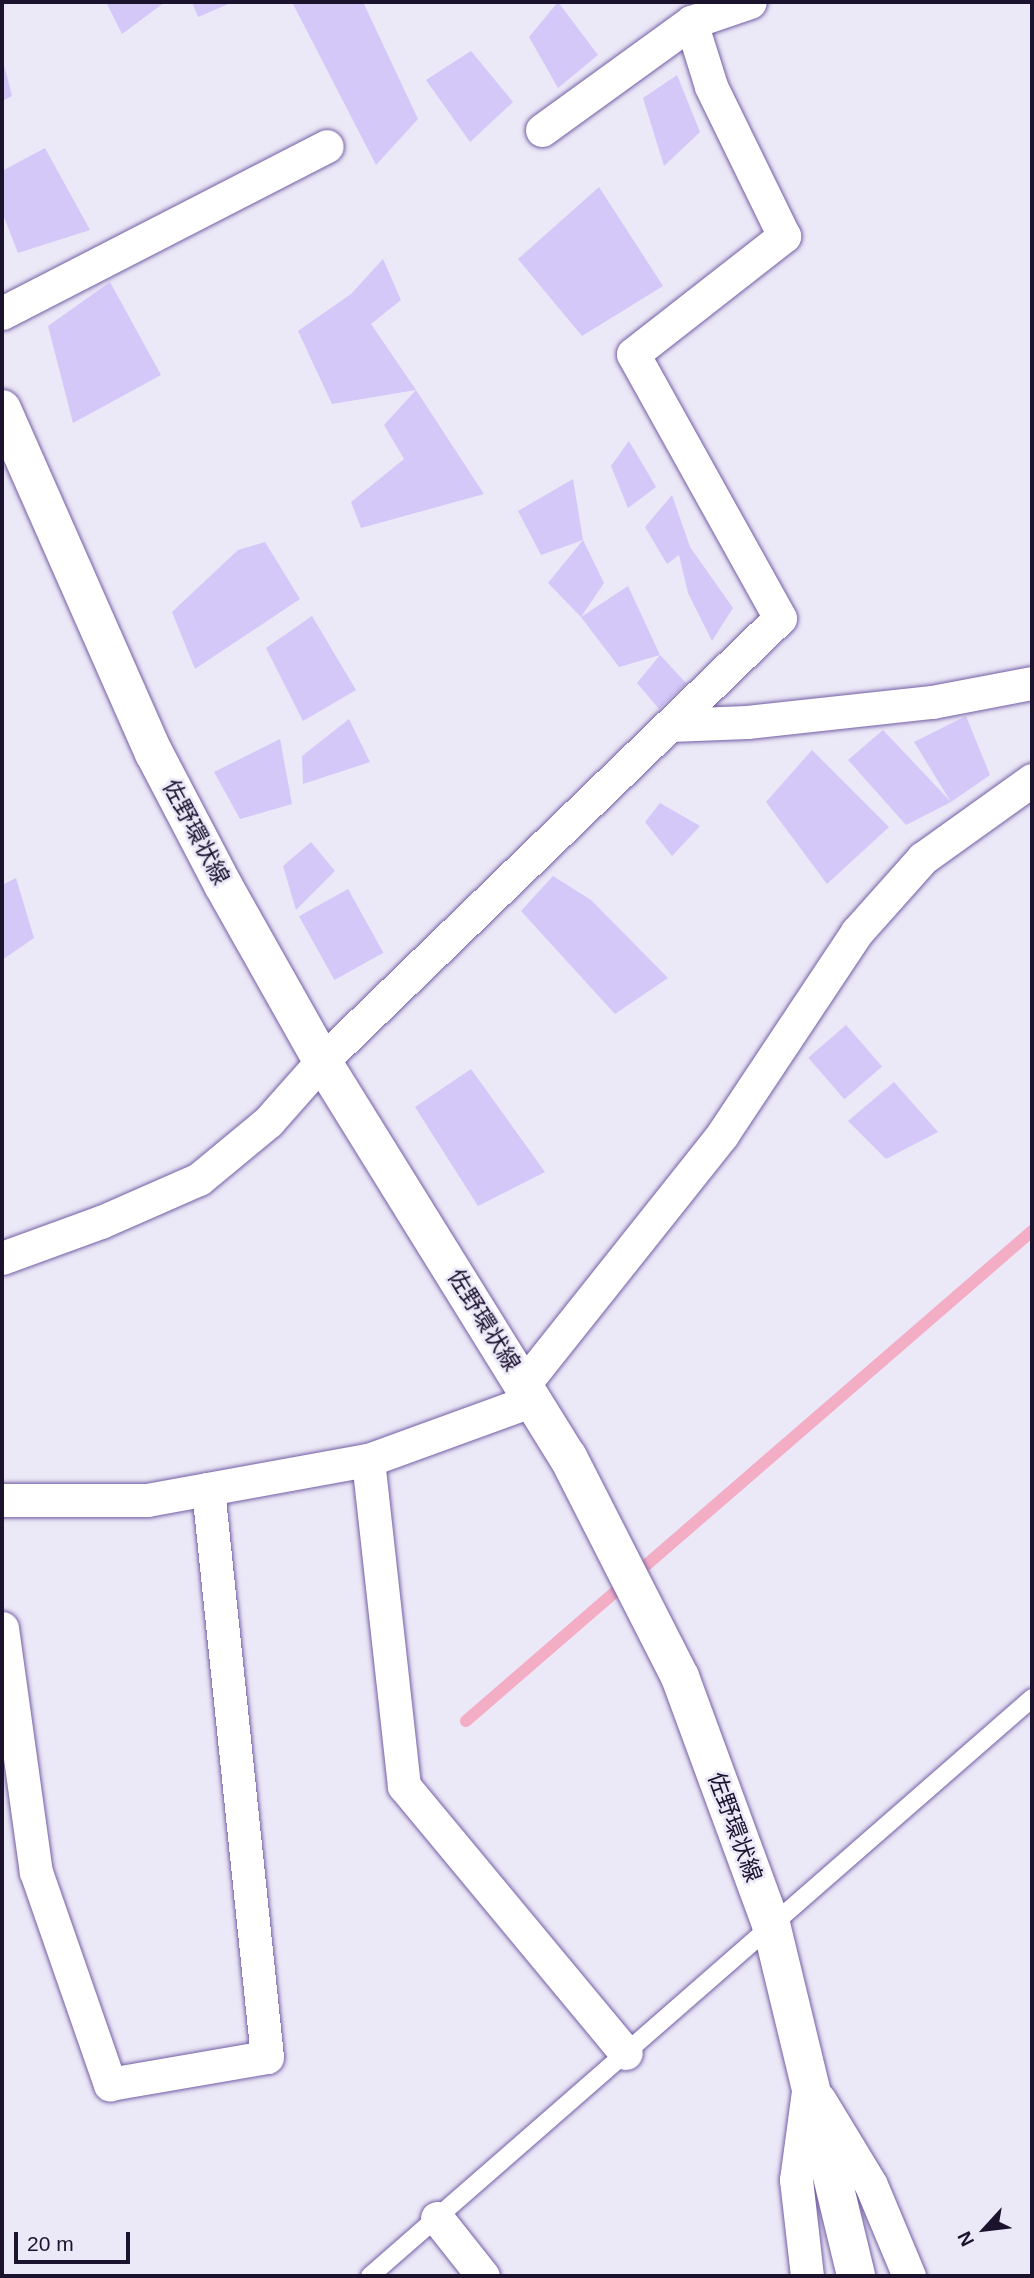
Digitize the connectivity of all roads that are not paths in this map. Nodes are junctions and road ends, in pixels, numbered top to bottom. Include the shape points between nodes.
1 (750, 2) edge
2 (691, 22) junction
3 (542, 130) dead end
4 (327, 146) dead end
5 (2, 313) edge
6 (2, 409) edge
7 (1032, 683) edge
8 (670, 725) junction
9 (1032, 780) edge
10 (322, 1061) junction
11 (2, 1258) edge
12 (528, 1392) junction
13 (368, 1460) junction
14 (208, 1489) junction
15 (2, 1500) edge
16 (2, 1628) edge
17 (1032, 1698) edge
18 (771, 1924) junction
19 (626, 2053) junction
20 (809, 2082) junction
21 (437, 2218) junction
22 (370, 2276) edge
23 (483, 2276) edge
24 (807, 2276) edge
25 (856, 2276) edge
26 (909, 2276) edge

1 - 2 street
2 - 3 street
2 - 8 street via 711,86 784,236 633,354 780,618
4 - 5 street
6 - 10 main road, 佐野環状線 via 154,753
7 - 8 street via 932,702 747,722
8 - 10 street
9 - 12 street via 923,858 857,932 722,1135
10 - 11 street via 268,1122 199,1179
10 - 12 main road, 佐野環状線
12 - 13 street
12 - 18 main road, 佐野環状線 via 568,1457 680,1677
13 - 14 street
13 - 19 street via 404,1786
14 - 15 street via 147,1500
14 - 16 street via 267,2057 110,2084 36,1872
17 - 18 lane
18 - 19 lane
18 - 20 main road, 佐野環状線
19 - 21 lane
20 - 24 street via 796,2180
20 - 25 main road, 佐野環状線
20 - 26 street via 871,2185
21 - 22 lane
21 - 23 street

